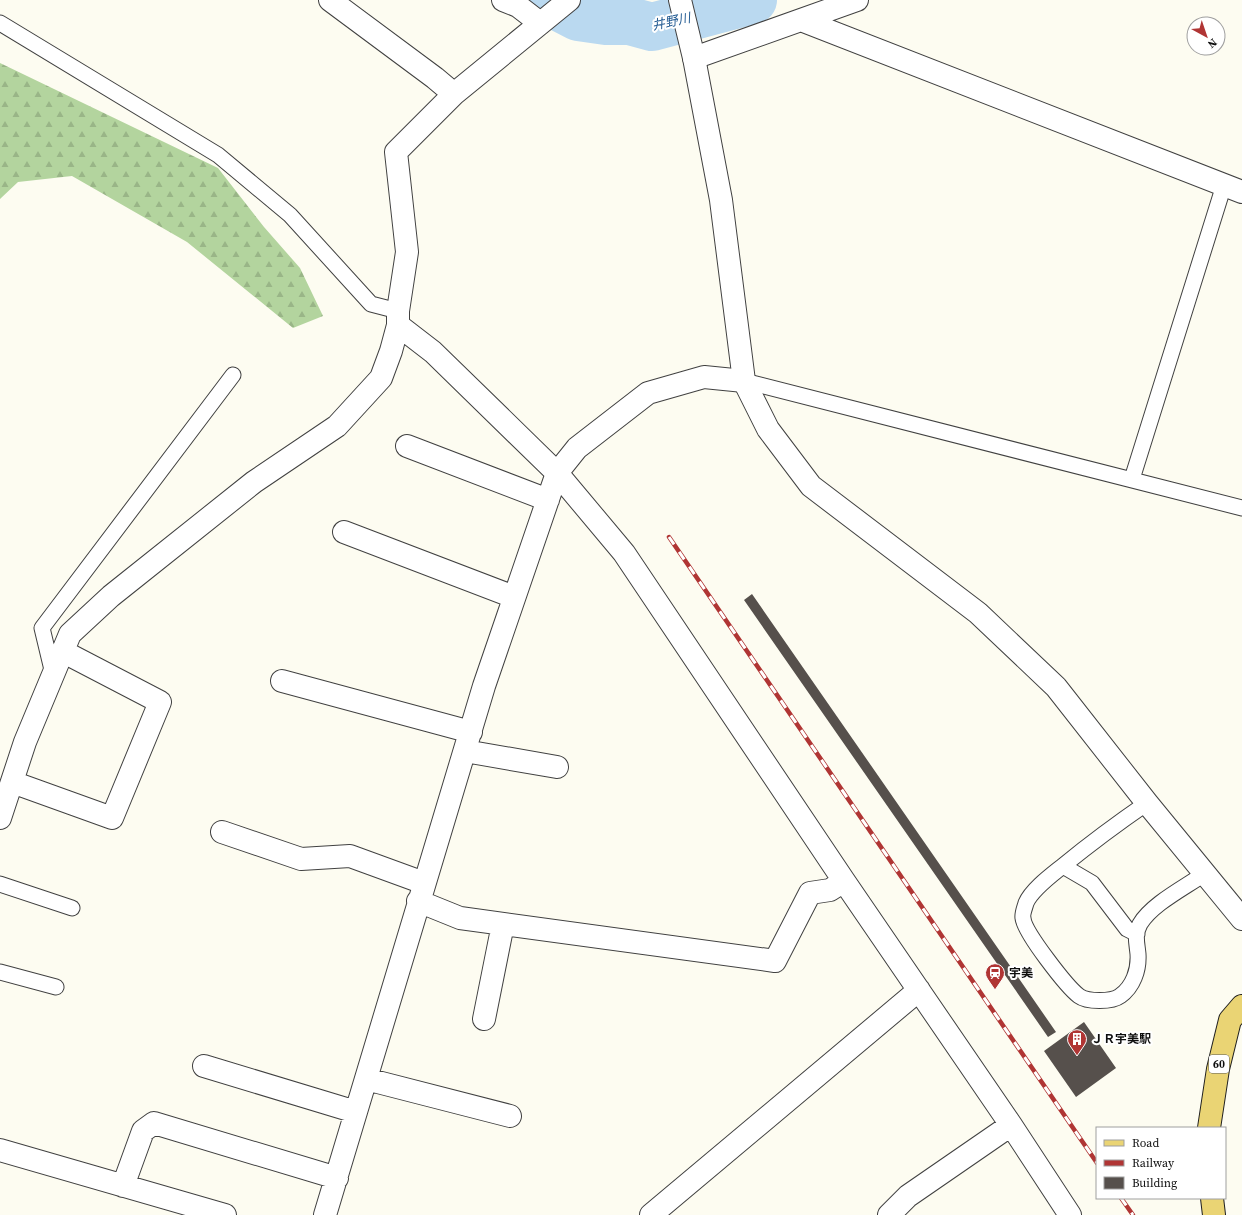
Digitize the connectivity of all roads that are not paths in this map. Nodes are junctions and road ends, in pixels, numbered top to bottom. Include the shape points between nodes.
1 (330, 0) edge
2 (503, 0) edge
3 (569, 0) edge
4 (680, 0) edge
5 (856, 0) edge
6 (801, 20) junction
7 (0, 23) edge
8 (540, 23) junction
9 (694, 58) junction
10 (454, 94) junction
11 (1233, 188) edge
12 (398, 318) junction
13 (233, 375) dead end
14 (744, 381) junction
15 (407, 446) dead end
16 (557, 473) junction
17 (1132, 479) junction
18 (548, 500) junction
19 (1242, 508) edge
20 (344, 532) dead end
21 (514, 597) junction
22 (62, 651) junction
23 (53, 674) junction
24 (282, 682) dead end
25 (468, 741) junction
26 (557, 767) dead end
27 (12, 782) junction
28 (1147, 803) junction
29 (0, 818) edge
30 (222, 832) dead end
31 (1063, 866) junction
32 (1204, 874) junction
33 (844, 881) junction
34 (0, 884) edge
35 (421, 892) junction
36 (72, 908) dead end
37 (1242, 919) edge
38 (502, 924) junction
39 (1137, 934) junction
40 (0, 972) edge
41 (56, 987) dead end
42 (919, 990) junction
43 (1242, 1006) edge
44 (484, 1019) dead end
45 (204, 1066) dead end
46 (366, 1079) junction
47 (356, 1112) junction
48 (510, 1116) dead end
49 (1011, 1125) junction
50 (1208, 1127) edge
51 (0, 1150) edge
52 (337, 1178) junction
53 (123, 1186) junction
54 (1212, 1199) edge
55 (225, 1215) edge
56 (325, 1215) edge
57 (651, 1215) edge
58 (889, 1215) edge
59 (1070, 1215) edge
60 (1214, 1215) edge

1 - 10 street
2 - 8 street via 518,6
3 - 8 street
4 - 9 street
5 - 6 street
6 - 9 street
6 - 11 street
7 - 12 lane via 218,155 290,215 371,304
8 - 10 street
9 - 14 street via 721,200
10 - 12 street via 396,152 407,252
11 - 17 lane
12 - 16 street
12 - 22 street via 391,351 381,378 337,426 254,482 111,596 70,634
13 - 23 lane via 42,628
14 - 16 street via 704,377 648,393 577,448
14 - 17 lane
14 - 28 street via 768,430 811,486 978,613 1056,687
15 - 18 street
16 - 18 street
16 - 33 street via 624,553
17 - 19 lane
18 - 21 street
20 - 21 street
21 - 25 street
22 - 23 street
22 - 27 street via 160,702 112,818
23 - 27 street via 25,742
24 - 25 street
25 - 26 street
25 - 35 street
27 - 29 street
28 - 31 lane via 1110,828
28 - 32 street
30 - 35 street via 301,859 350,856
31 - 39 lane via 1092,883 1127,929
31 - 39 lane via 1045,880 1026,902 1022,918 1027,932 1080,997 1101,1002 1119,997 1131,985 1137,968
32 - 37 street
32 - 39 lane via 1148,913
33 - 38 street via 830,890 810,893 775,961
33 - 42 street
34 - 36 lane
35 - 38 street via 460,918
35 - 46 street
38 - 44 street
40 - 41 lane
42 - 49 street
42 - 57 street
43 - 50 main road, 60 via 1230,1020
45 - 47 street
46 - 47 street
46 - 48 street
47 - 52 street
49 - 58 street via 908,1196
49 - 59 street
51 - 53 street
52 - 53 street via 154,1123 143,1131
52 - 56 street
53 - 55 street
54 - 60 main road

